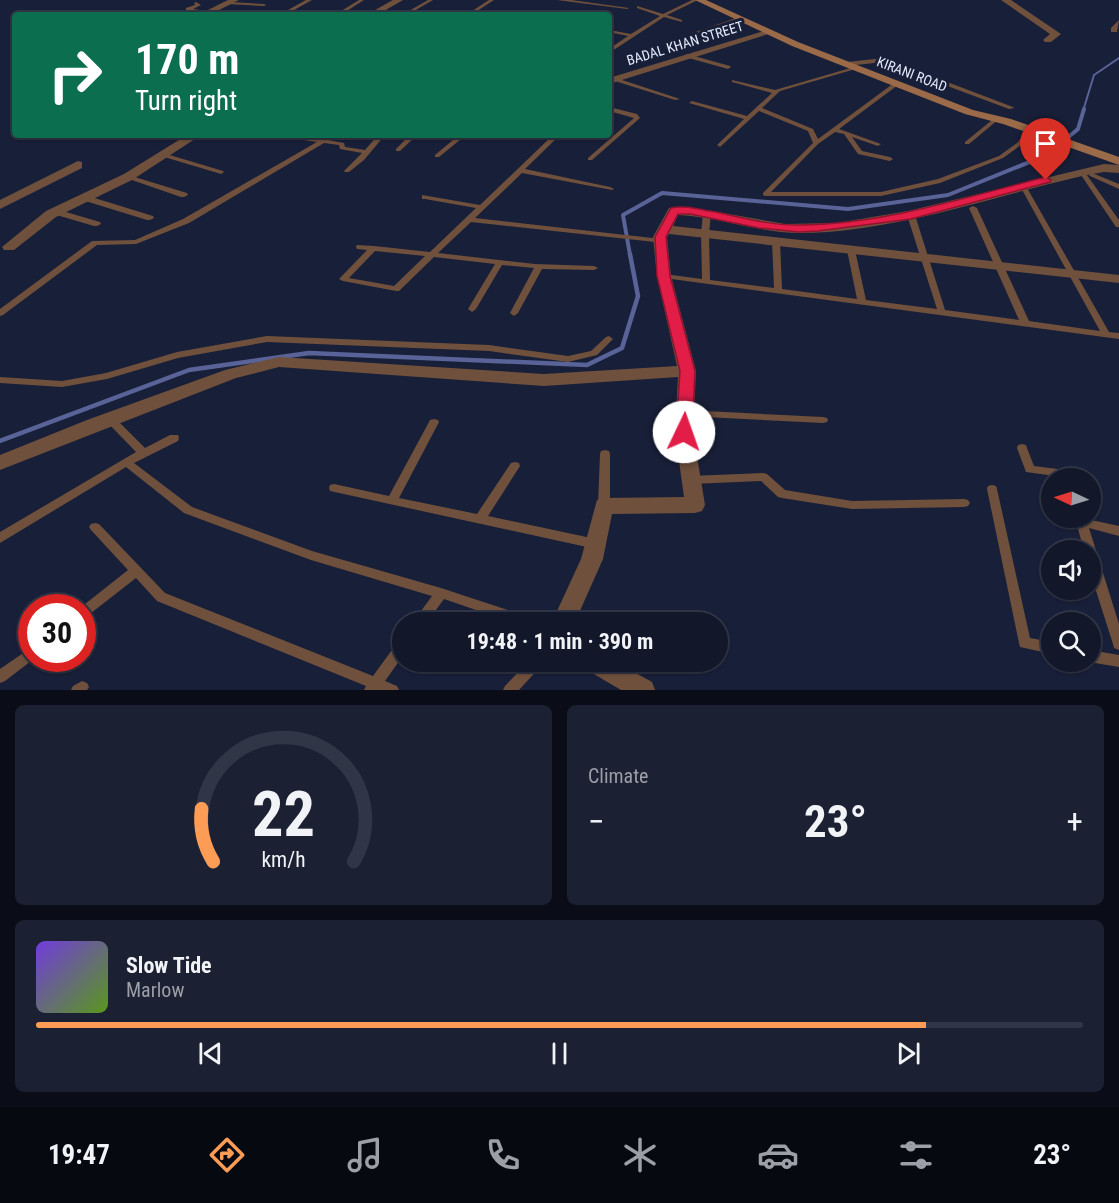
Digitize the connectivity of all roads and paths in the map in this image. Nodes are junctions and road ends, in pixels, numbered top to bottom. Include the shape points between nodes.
1 (309, 0) edge
2 (362, 0) edge
3 (399, 0) edge
4 (431, 0) edge
5 (492, 0) edge
6 (559, 0) edge
7 (698, 0) edge
8 (1005, 0) edge
9 (232, 1) edge
10 (571, 1) edge
11 (196, 3) dead end
12 (264, 5) dead end
13 (639, 7) dead end
14 (627, 8) dead end
15 (198, 12) edge
16 (209, 12) edge
17 (287, 12) edge
18 (342, 12) edge
19 (376, 12) edge
20 (409, 12) edge
21 (473, 12) edge
22 (665, 16) junction
23 (738, 19) junction
24 (680, 21) dead end
25 (612, 32) edge
26 (770, 32) junction
27 (633, 36) junction
28 (684, 37) dead end
29 (1048, 40) dead end
30 (612, 49) edge
31 (687, 56) junction
32 (728, 66) dead end
33 (852, 66) junction
34 (734, 81) dead end
35 (612, 82) edge
36 (612, 82) edge
37 (897, 84) junction
38 (776, 92) junction
39 (677, 99) dead end
40 (692, 103) dead end
41 (1011, 108) dead end
42 (758, 109) junction
43 (612, 110) edge
44 (749, 118) junction
45 (1002, 120) junction
46 (835, 130) junction
47 (846, 134) junction
48 (1029, 134) dead end
49 (188, 138) edge
50 (300, 138) edge
51 (328, 138) edge
52 (379, 138) edge
53 (411, 138) edge
54 (459, 138) edge
55 (554, 138) edge
56 (322, 142) junction
57 (967, 142) dead end
58 (816, 143) junction
59 (878, 144) dead end
60 (720, 146) dead end
61 (398, 150) dead end
62 (365, 152) junction
63 (163, 155) junction
64 (437, 156) dead end
65 (590, 159) dead end
66 (890, 159) dead end
67 (1119, 161) edge
68 (78, 165) dead end
69 (1119, 169) edge
70 (519, 170) junction
71 (347, 171) dead end
72 (221, 172) dead end
73 (1087, 173) junction
74 (128, 177) junction
75 (1023, 186) junction
76 (1119, 187) edge
77 (610, 189) dead end
78 (184, 195) dead end
79 (425, 197) dead end
80 (85, 198) junction
81 (0, 205) edge
82 (482, 207) junction
83 (973, 208) dead end
84 (56, 212) junction
85 (707, 214) junction
86 (911, 215) junction
87 (150, 218) dead end
88 (468, 219) junction
89 (97, 224) dead end
90 (1119, 225) edge
91 (705, 233) junction
92 (658, 236) junction
93 (776, 241) junction
94 (4, 247) edge
95 (360, 247) dead end
96 (374, 249) junction
97 (851, 250) junction
98 (430, 255) junction
99 (926, 258) junction
100 (500, 262) junction
101 (999, 265) junction
102 (539, 266) junction
103 (594, 268) dead end
104 (1074, 274) junction
105 (664, 276) junction
106 (1119, 279) edge
107 (706, 281) junction
108 (778, 291) junction
109 (862, 303) junction
110 (472, 309) dead end
111 (0, 313) edge
112 (514, 313) dead end
113 (942, 313) junction
114 (1025, 323) junction
115 (1106, 334) junction
116 (1119, 336) edge
117 (609, 339) dead end
118 (687, 371) junction
119 (0, 380) edge
120 (685, 413) junction
121 (110, 419) junction
122 (823, 420) dead end
123 (434, 422) dead end
124 (174, 438) dead end
125 (1023, 448) dead end
126 (143, 453) junction
127 (605, 454) dead end
128 (126, 462) junction
129 (0, 463) edge
130 (515, 466) dead end
131 (1041, 471) edge
132 (691, 480) junction
133 (334, 488) dead end
134 (992, 489) dead end
135 (392, 500) junction
136 (964, 503) dead end
137 (604, 506) junction
138 (480, 519) junction
139 (1101, 526) edge
140 (95, 527) dead end
141 (1119, 531) edge
142 (2, 534) edge
143 (596, 544) junction
144 (137, 570) junction
145 (1101, 584) edge
146 (441, 593) junction
147 (96, 602) edge
148 (427, 612) edge
149 (500, 612) edge
150 (568, 612) edge
151 (1115, 625) edge
152 (1119, 644) edge
153 (1041, 646) edge
154 (1101, 658) edge
155 (392, 661) edge
156 (1119, 661) edge
157 (18, 664) edge
158 (527, 672) edge
159 (612, 672) edge
160 (0, 677) edge
161 (374, 687) edge
162 (640, 689) edge
163 (392, 690) edge
164 (510, 690) edge

1 - 17 lane
2 - 18 lane
3 - 19 street
4 - 20 lane
5 - 21 lane
6 - 10 lane
7 - 22 lane
7 - 23 main road, KIRANI ROAD
8 - 29 street via 1056,34
9 - 12 lane
9 - 16 street
10 - 14 lane
11 - 15 lane via 200,5 188,9
13 - 22 lane
22 - 24 lane
22 - 27 lane
23 - 26 main road, KIRANI ROAD
23 - 28 lane
25 - 27 lane
26 - 31 street, BADAL KHAN STREET
26 - 33 main road, KIRANI ROAD
27 - 30 lane
31 - 32 lane
31 - 35 street, BADAL KHAN STREET
33 - 37 main road, KIRANI ROAD
33 - 38 lane
33 - 41 lane via 884,60
34 - 38 lane
36 - 39 lane
37 - 45 main road, KIRANI ROAD via 969,112
37 - 46 lane
38 - 42 lane
40 - 44 lane
42 - 44 lane
42 - 58 lane via 811,130
43 - 65 lane via 636,118
44 - 60 lane
45 - 57 lane
45 - 67 main road, KIRANI ROAD
46 - 47 lane
46 - 58 lane
47 - 59 lane
47 - 66 lane via 860,153
48 - 58 lane via 1001,157 940,182 881,194 765,194
49 - 63 street
50 - 56 lane
51 - 56 lane
52 - 62 lane
53 - 61 lane
54 - 64 lane
55 - 70 lane
56 - 62 lane
56 - 111 lane via 186,220 136,242 95,243
62 - 71 lane via 361,161
63 - 72 lane
63 - 74 street
68 - 81 street
69 - 73 street
70 - 77 lane
70 - 82 lane
73 - 75 street
73 - 76 lane
73 - 90 lane
74 - 78 lane
74 - 80 street
75 - 86 street
75 - 104 lane
79 - 82 lane
80 - 84 street
80 - 87 lane
82 - 88 lane
83 - 101 lane
84 - 89 lane
84 - 94 street
85 - 86 street via 799,229
85 - 91 lane
85 - 92 street via 675,211
86 - 99 lane
88 - 92 lane
88 - 98 lane
91 - 92 street
91 - 93 street
91 - 107 lane
92 - 105 street
93 - 97 street
93 - 108 lane
95 - 96 lane
96 - 98 lane
96 - 98 lane via 343,279 396,289
97 - 99 street
97 - 109 lane
98 - 100 lane
99 - 101 street
99 - 113 lane
100 - 102 lane
100 - 110 lane
101 - 104 street
101 - 114 lane
102 - 103 lane
102 - 112 lane
104 - 106 street
104 - 115 lane
105 - 107 lane
105 - 118 street
107 - 108 lane
108 - 109 lane
109 - 113 lane
113 - 114 lane
114 - 115 lane
115 - 116 lane
117 - 119 lane via 594,353 568,359 489,348 267,339 177,355 107,376 62,384
118 - 120 street
118 - 121 street via 544,380 279,362 231,374
120 - 122 lane
120 - 132 street
121 - 126 lane
121 - 129 street
123 - 135 lane
124 - 126 lane
125 - 131 lane via 1030,469
126 - 128 lane
127 - 137 lane
128 - 142 lane
128 - 146 lane via 188,510 311,555
130 - 138 lane
132 - 136 lane via 763,477 782,494 852,506
132 - 137 street via 695,505
133 - 135 lane
134 - 153 lane via 1025,643
135 - 138 lane
137 - 143 street
138 - 143 lane
139 - 141 lane
140 - 144 lane
143 - 150 street
144 - 147 lane
144 - 161 lane via 161,597
145 - 151 lane
146 - 148 lane
146 - 149 lane
151 - 152 lane
154 - 156 lane
155 - 161 lane
157 - 160 lane
158 - 164 lane
159 - 162 street
161 - 163 lane

